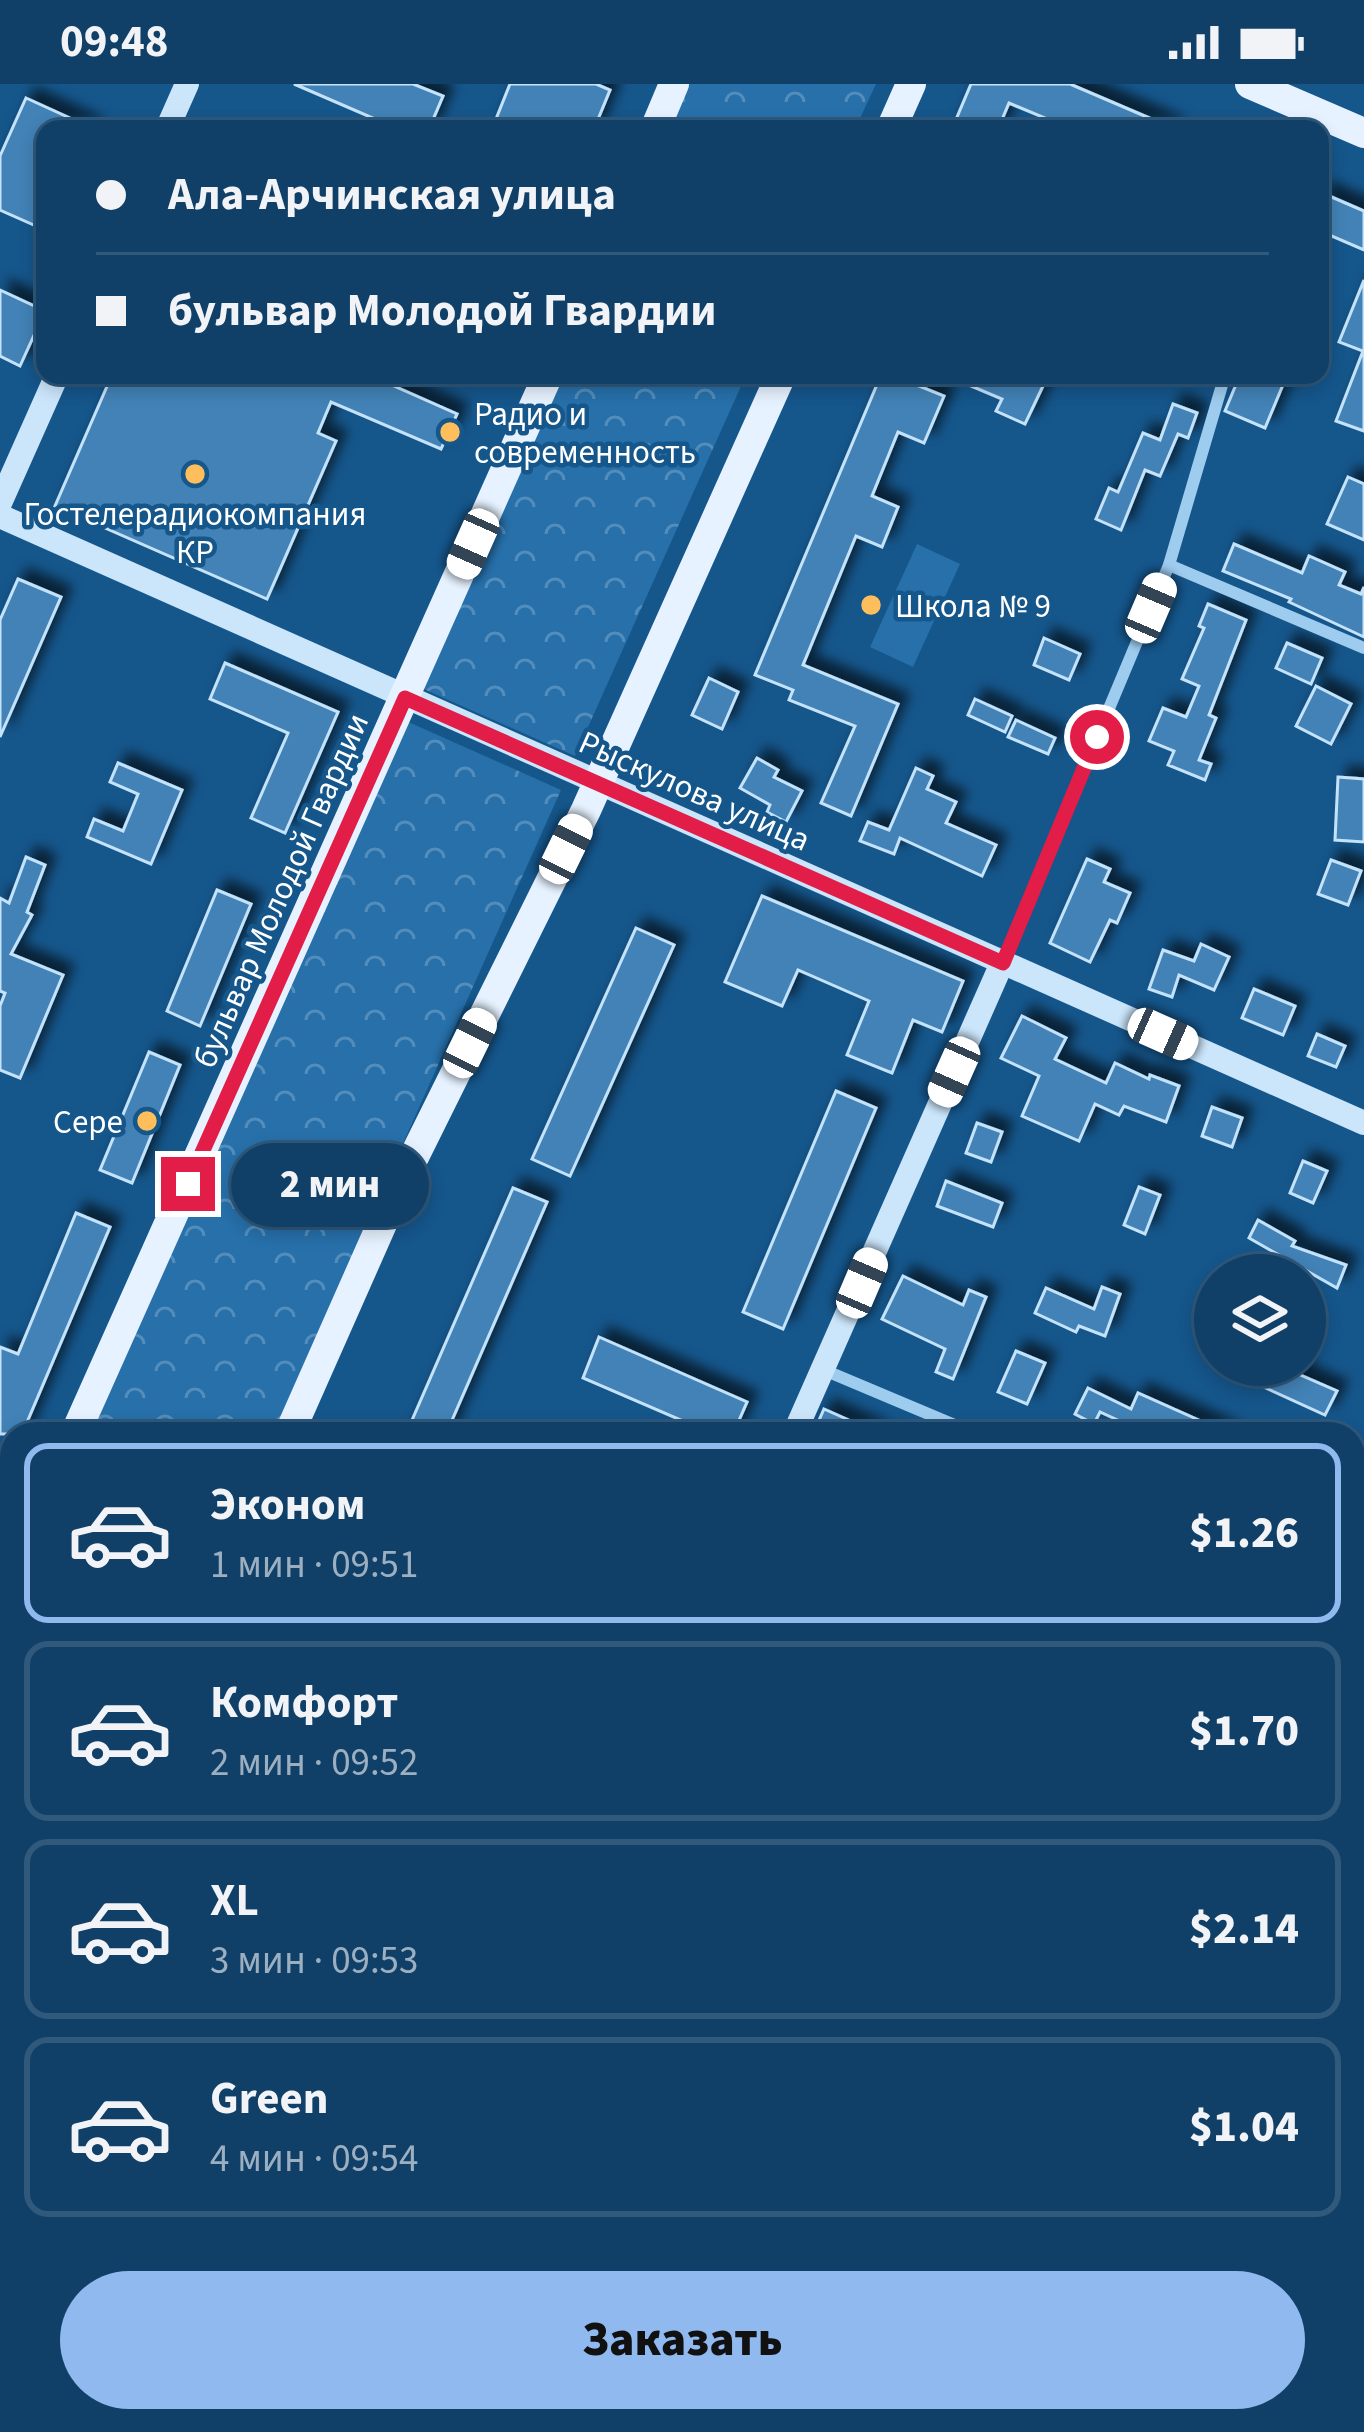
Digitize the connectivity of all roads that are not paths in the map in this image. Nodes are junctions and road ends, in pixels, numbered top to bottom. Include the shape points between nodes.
1 (187, 84) edge
2 (674, 84) edge
3 (911, 84) edge
4 (1250, 84) edge
5 (171, 120) edge
6 (659, 120) edge
7 (895, 120) edge
8 (1364, 133) edge
9 (53, 384) edge
10 (544, 384) edge
11 (777, 384) edge
12 (1223, 384) edge
13 (0, 502) edge
14 (0, 516) edge
15 (1169, 565) junction
16 (1364, 648) edge
17 (405, 698) junction
18 (597, 783) junction
19 (1003, 963) junction
20 (1364, 1123) edge
21 (824, 1370) junction
22 (80, 1422) edge
23 (294, 1422) edge
24 (800, 1422) edge
25 (948, 1422) edge

1 - 5 street
2 - 6 main road
3 - 7 main road
4 - 8 main road
9 - 13 street
10 - 17 main road, бульвар Молодой Гвардии
11 - 18 main road
12 - 15 street
14 - 17 street, Рыскулова улица
15 - 16 street
15 - 19 street
17 - 18 street, Рыскулова улица
17 - 22 main road, бульвар Молодой Гвардии
18 - 19 street, Рыскулова улица
18 - 23 main road via 393,1199
19 - 20 street, Рыскулова улица
19 - 21 street
21 - 24 street
21 - 25 street

